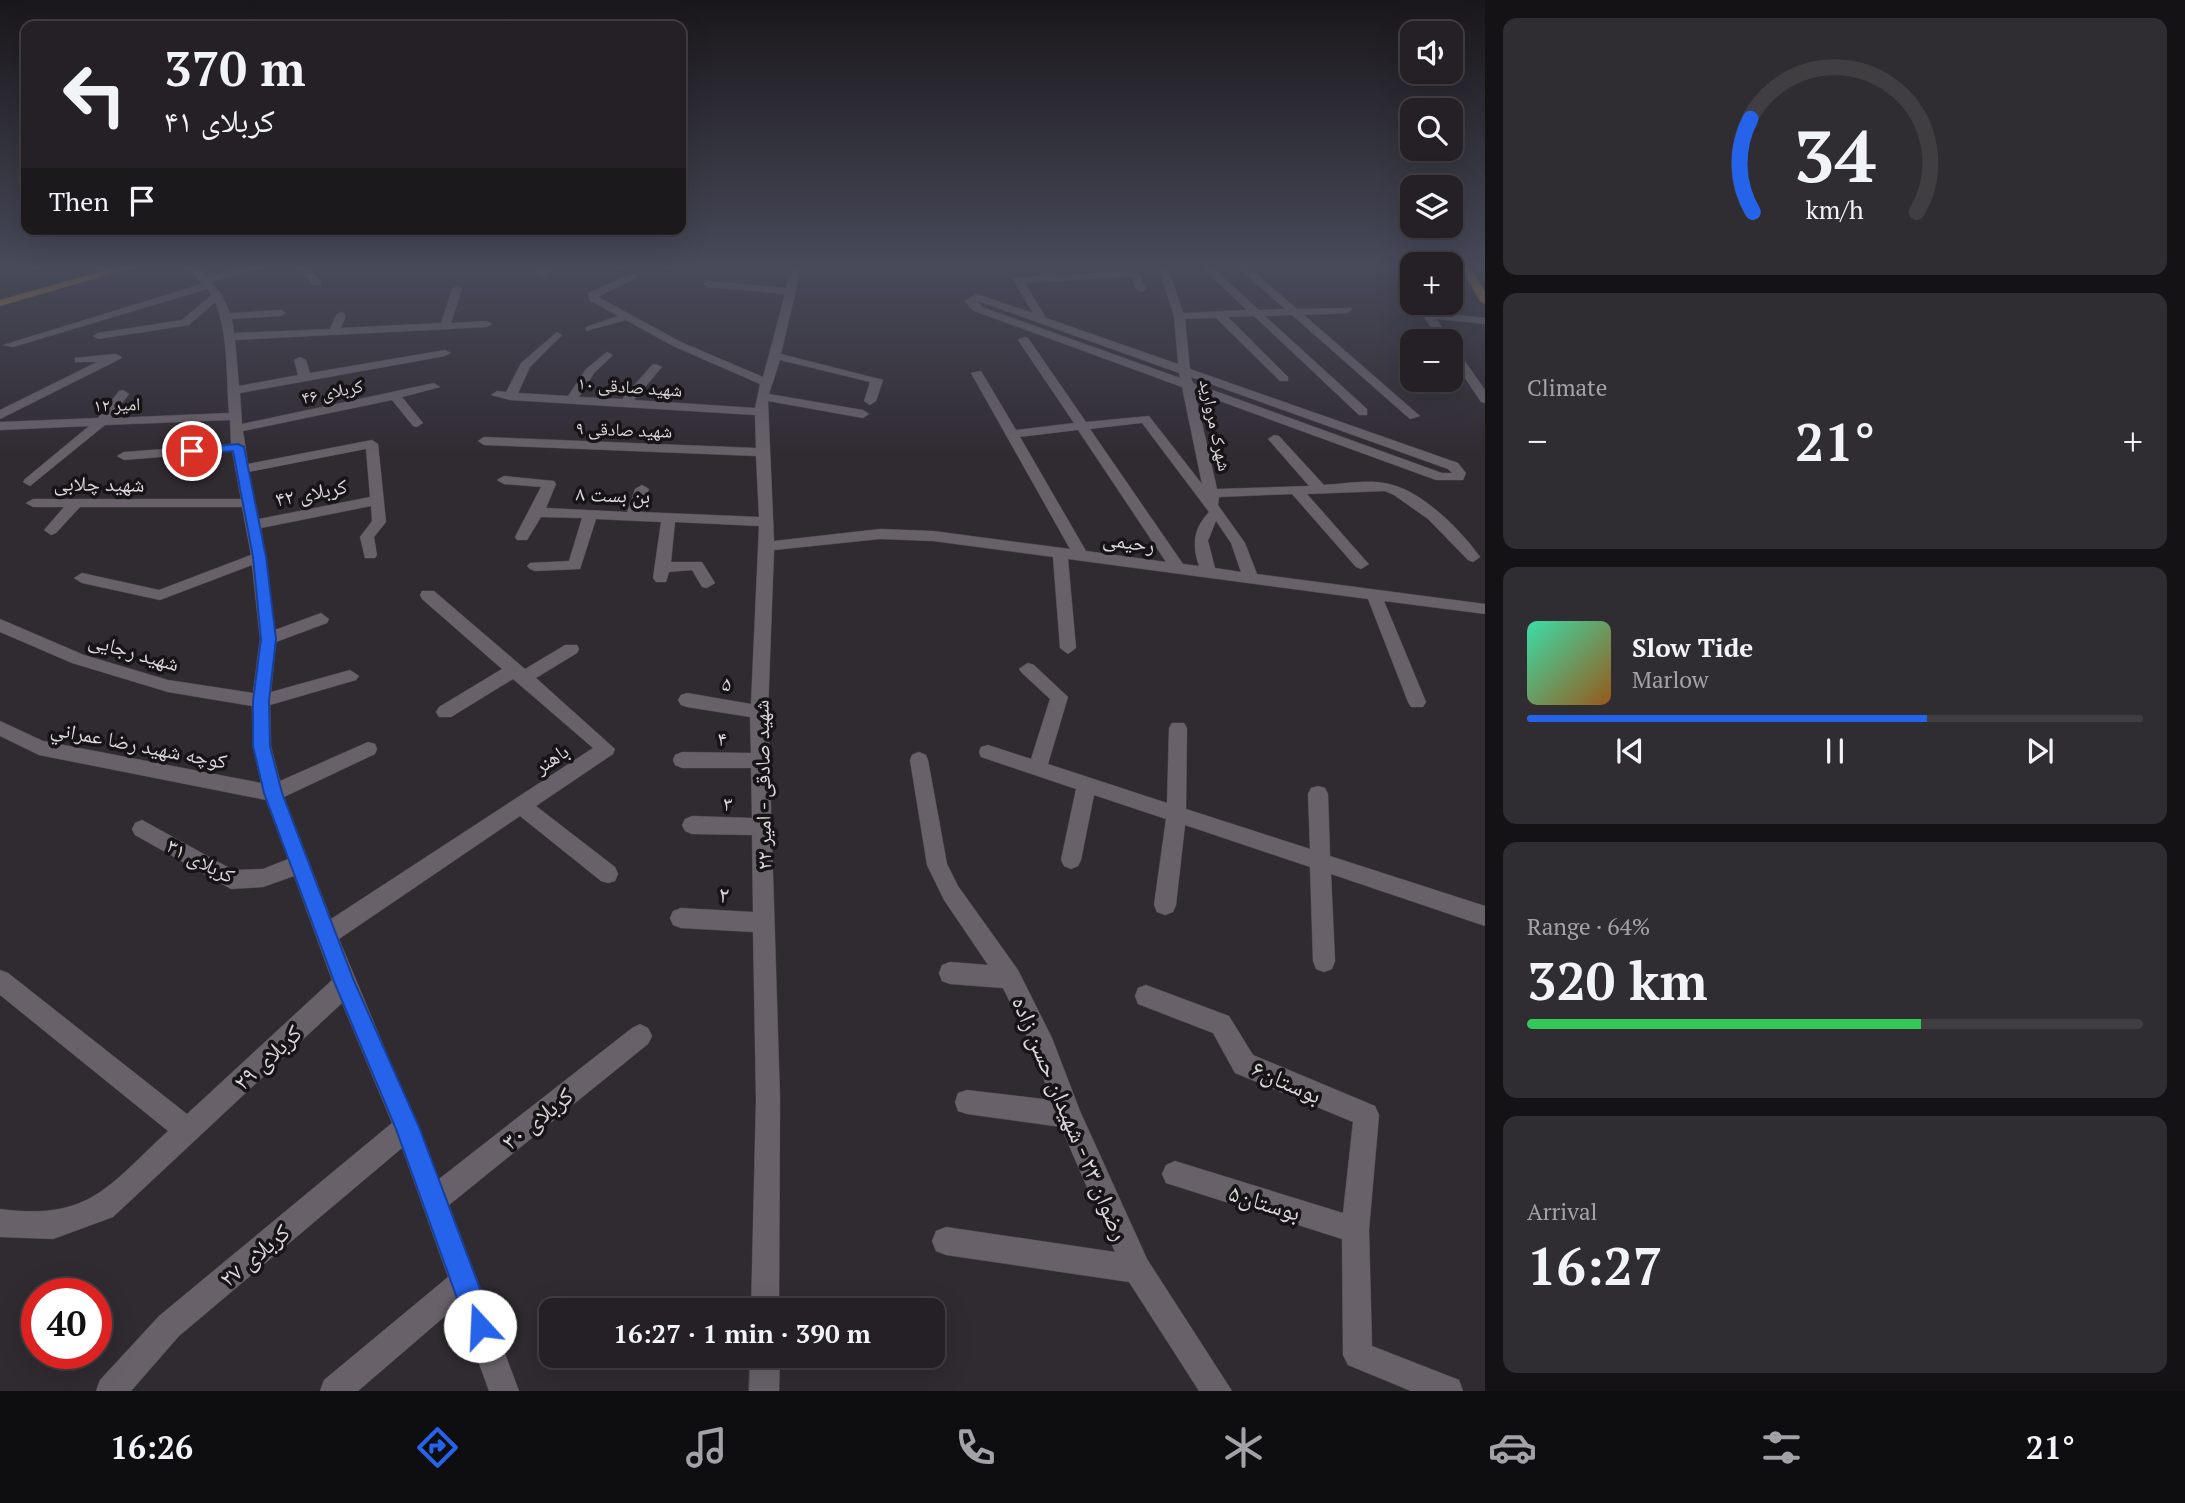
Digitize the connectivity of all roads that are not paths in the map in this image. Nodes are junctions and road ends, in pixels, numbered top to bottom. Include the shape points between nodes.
1 (60, 329) edge
2 (134, 329) edge
3 (153, 329) edge
4 (228, 329) edge
5 (335, 329) edge
6 (391, 329) edge
7 (648, 329) edge
8 (782, 329) edge
9 (1033, 329) edge
10 (1071, 329) edge
11 (1180, 329) edge
12 (1233, 329) edge
13 (1273, 329) edge
14 (1314, 329) edge
15 (136, 332) junction
16 (334, 332) junction
17 (557, 335) dead end
18 (98, 336) dead end
19 (229, 337) junction
20 (1024, 340) dead end
21 (677, 344) junction
22 (9, 345) dead end
23 (384, 347) dead end
24 (666, 349) dead end
25 (445, 353) dead end
26 (607, 355) dead end
27 (776, 356) junction
28 (79, 360) dead end
29 (300, 360) dead end
30 (390, 363) junction
31 (656, 367) dead end
32 (1463, 367) edge
33 (1184, 370) junction
34 (977, 373) dead end
35 (304, 378) junction
36 (1284, 379) dead end
37 (1188, 385) junction
38 (434, 387) dead end
39 (235, 390) junction
40 (122, 394) dead end
41 (395, 396) junction
42 (763, 397) junction
43 (1485, 399) edge
44 (571, 400) junction
45 (870, 401) dead end
46 (625, 403) junction
47 (1363, 412) dead end
48 (863, 414) dead end
49 (0, 415) edge
50 (1414, 416) dead end
51 (101, 422) junction
52 (417, 423) dead end
53 (20, 425) junction
54 (0, 426) edge
55 (1083, 426) junction
56 (237, 431) junction
57 (1013, 434) junction
58 (0, 438) edge
59 (1274, 439) dead end
60 (484, 441) dead end
61 (763, 452) junction
62 (124, 456) dead end
63 (242, 469) junction
64 (504, 480) dead end
65 (30, 482) dead end
66 (1319, 488) junction
67 (642, 489) dead end
68 (1295, 489) junction
69 (1211, 492) junction
70 (377, 500) junction
71 (33, 503) dead end
72 (76, 503) junction
73 (249, 503) junction
74 (537, 512) junction
75 (1215, 513) junction
76 (590, 514) junction
77 (633, 516) junction
78 (669, 517) junction
79 (764, 522) junction
80 (253, 525) junction
81 (51, 530) dead end
82 (522, 537) dead end
83 (767, 546) junction
84 (1060, 553) junction
85 (370, 555) dead end
86 (1081, 556) junction
87 (259, 557) junction
88 (1473, 557) dead end
89 (1361, 564) dead end
90 (535, 566) dead end
91 (1180, 570) junction
92 (1209, 574) junction
93 (82, 578) dead end
94 (1252, 580) junction
95 (707, 583) dead end
96 (428, 595) dead end
97 (1374, 595) junction
98 (1485, 609) edge
99 (321, 619) dead end
100 (0, 625) edge
101 (268, 639) junction
102 (1068, 648) dead end
103 (571, 649) dead end
104 (1028, 669) dead end
105 (519, 674) junction
106 (350, 676) dead end
107 (687, 700) dead end
108 (261, 701) junction
109 (1417, 702) dead end
110 (445, 712) dead end
111 (760, 712) junction
112 (0, 728) edge
113 (1178, 728) dead end
114 (369, 749) dead end
115 (988, 752) dead end
116 (682, 760) dead end
117 (919, 760) dead end
118 (761, 761) junction
119 (1038, 768) junction
120 (1087, 784) junction
121 (273, 793) junction
122 (1318, 793) dead end
123 (520, 805) junction
124 (1176, 814) junction
125 (692, 825) dead end
126 (762, 827) junction
127 (142, 829) dead end
128 (1072, 860) dead end
129 (1320, 862) junction
130 (300, 864) junction
131 (608, 874) dead end
132 (1165, 905) dead end
133 (1485, 916) edge
134 (681, 918) dead end
135 (764, 923) junction
136 (326, 935) junction
137 (1324, 961) dead end
138 (950, 973) dead end
139 (1010, 978) junction
140 (0, 981) edge
141 (345, 984) junction
142 (1146, 996) dead end
143 (640, 1035) dead end
144 (967, 1102) dead end
145 (1069, 1115) junction
146 (407, 1127) junction
147 (189, 1131) junction
148 (1175, 1174) dead end
149 (434, 1200) junction
150 (0, 1223) edge
151 (1355, 1230) junction
152 (946, 1241) dead end
153 (1137, 1269) junction
154 (464, 1282) junction
155 (765, 1298) edge
156 (765, 1368) edge
157 (110, 1391) edge
158 (335, 1391) edge
159 (504, 1391) edge
160 (764, 1391) edge
161 (1217, 1391) edge
162 (1448, 1391) edge

1 - 22 street
2 - 15 street
3 - 15 street
4 - 19 street
5 - 16 street
6 - 16 street
7 - 21 street
8 - 27 street, شهید صادقی - امیر ۲۲
9 - 37 street
10 - 33 street
11 - 33 street, شهرک مروارید
12 - 36 street
13 - 47 street
14 - 50 street
15 - 18 street
16 - 19 street
17 - 44 street, شهید صادقی ۱۰ via 525,365 504,396
19 - 39 street
20 - 55 street
21 - 24 street
21 - 42 street
23 - 30 street
25 - 30 street
26 - 44 street
27 - 42 street, شهید صادقی - امیر ۲۲
27 - 45 street via 877,380
28 - 49 street via 116,357
29 - 35 street
30 - 35 street
31 - 46 street
32 - 43 street
33 - 37 street, شهرک مروارید
33 - 37 street via 1453,466 1458,477 1441,477
34 - 57 street
35 - 39 street
37 - 69 street, شهرک مروارید
38 - 41 street, کربلای ۴۶
39 - 56 street
40 - 51 street
41 - 52 street
41 - 56 street, کربلای ۴۶
42 - 46 street, شهید صادقی ۱۰
42 - 48 street
42 - 61 street, شهید صادقی - امیر ۲۲
44 - 46 street, شهید صادقی ۱۰
51 - 53 street, امير ۱۲
51 - 56 street, امير ۱۲
51 - 65 street
53 - 54 street, امير ۱۲
53 - 58 street
55 - 57 street
55 - 75 street via 1145,419
55 - 91 street
56 - 62 street
56 - 63 street
57 - 86 street
59 - 66 street
60 - 61 street, شهید صادقی ۹
61 - 79 street, شهید صادقی - امیر ۲۲
63 - 70 street via 372,444
63 - 73 street
64 - 74 street, بن بست ۸ via 549,484
66 - 68 street
66 - 88 street via 1385,487 1406,493
67 - 77 street
68 - 69 street
68 - 89 street
69 - 75 street, شهرک مروارید
70 - 80 street, کربلای ۴۲
70 - 85 street via 379,522 367,537
71 - 72 street, شهید چلابی
72 - 73 street, شهید چلابی
72 - 81 street
73 - 80 street
74 - 76 street, بن بست ۸
74 - 82 street
75 - 92 street via 1199,534
75 - 94 street, شهرک مروارید via 1238,543
76 - 77 street, بن بست ۸
76 - 90 street via 575,566
77 - 78 street, بن بست ۸
78 - 79 street, بن بست ۸
78 - 95 street via 662,573 697,565
79 - 83 street, شهید صادقی - امیر ۲۲
80 - 87 street
83 - 84 street, رحیمی via 906,535
83 - 111 street, شهید صادقی - امیر ۲۲
84 - 86 street, رحیمی
84 - 102 street
86 - 91 street, رحیمی
87 - 93 street via 160,595
87 - 101 street
91 - 92 street, رحیمی
92 - 94 street, رحیمی
94 - 97 street, رحیمی
96 - 105 street, باهنر
97 - 98 street, رحیمی
97 - 109 street
99 - 101 street
100 - 108 street, شهید رجایی via 78,659 168,686
101 - 108 street
103 - 105 street
104 - 119 street via 1059,697
105 - 110 street
105 - 123 street, باهنر via 606,749
106 - 108 street
107 - 111 street, ۵
108 - 121 street via 262,746
111 - 118 street, شهید صادقی - امیر ۲۲
112 - 121 street, كوچه شهيد رضا عمراني via 39,748
113 - 124 street
114 - 121 street
115 - 119 street
116 - 118 street, ۴
117 - 139 street, رضوان ۲۳ - شهیدان حسن زاده via 937,865
118 - 126 street, شهید صادقی - امیر ۲۲
119 - 120 street
120 - 124 street
120 - 128 street
121 - 130 street
122 - 129 street
123 - 131 street
123 - 136 street, باهنر
124 - 129 street
124 - 132 street
125 - 126 street, ۳
126 - 135 street, شهید صادقی - امیر ۲۲
127 - 130 street, کربلای ۳۱ via 232,880 263,878
129 - 133 street
129 - 137 street
130 - 136 street
134 - 135 street, ۲
135 - 155 street, شهید صادقی - امیر ۲۲
136 - 141 street
138 - 139 street
139 - 145 street, رضوان ۲۳ - شهیدان حسن زاده via 1044,1046
140 - 147 street
141 - 146 street
141 - 147 street, کربلای ۲۹
142 - 151 street, بوستان۶ via 1221,1024 1244,1064 1366,1115
143 - 149 street, کربلای ۳۰
144 - 145 street
145 - 153 street, رضوان ۲۳ - شهیدان حسن زاده
146 - 149 street
146 - 157 street, کربلای ۲۷ via 169,1326
147 - 150 street, کربلای ۲۹ via 104,1208 39,1229
148 - 151 street, بوستان۵
149 - 154 street
151 - 162 street via 1358,1355
152 - 153 street
153 - 161 street, رضوان ۲۳ - شهیدان حسن زاده
154 - 158 street
154 - 159 street
156 - 160 street

